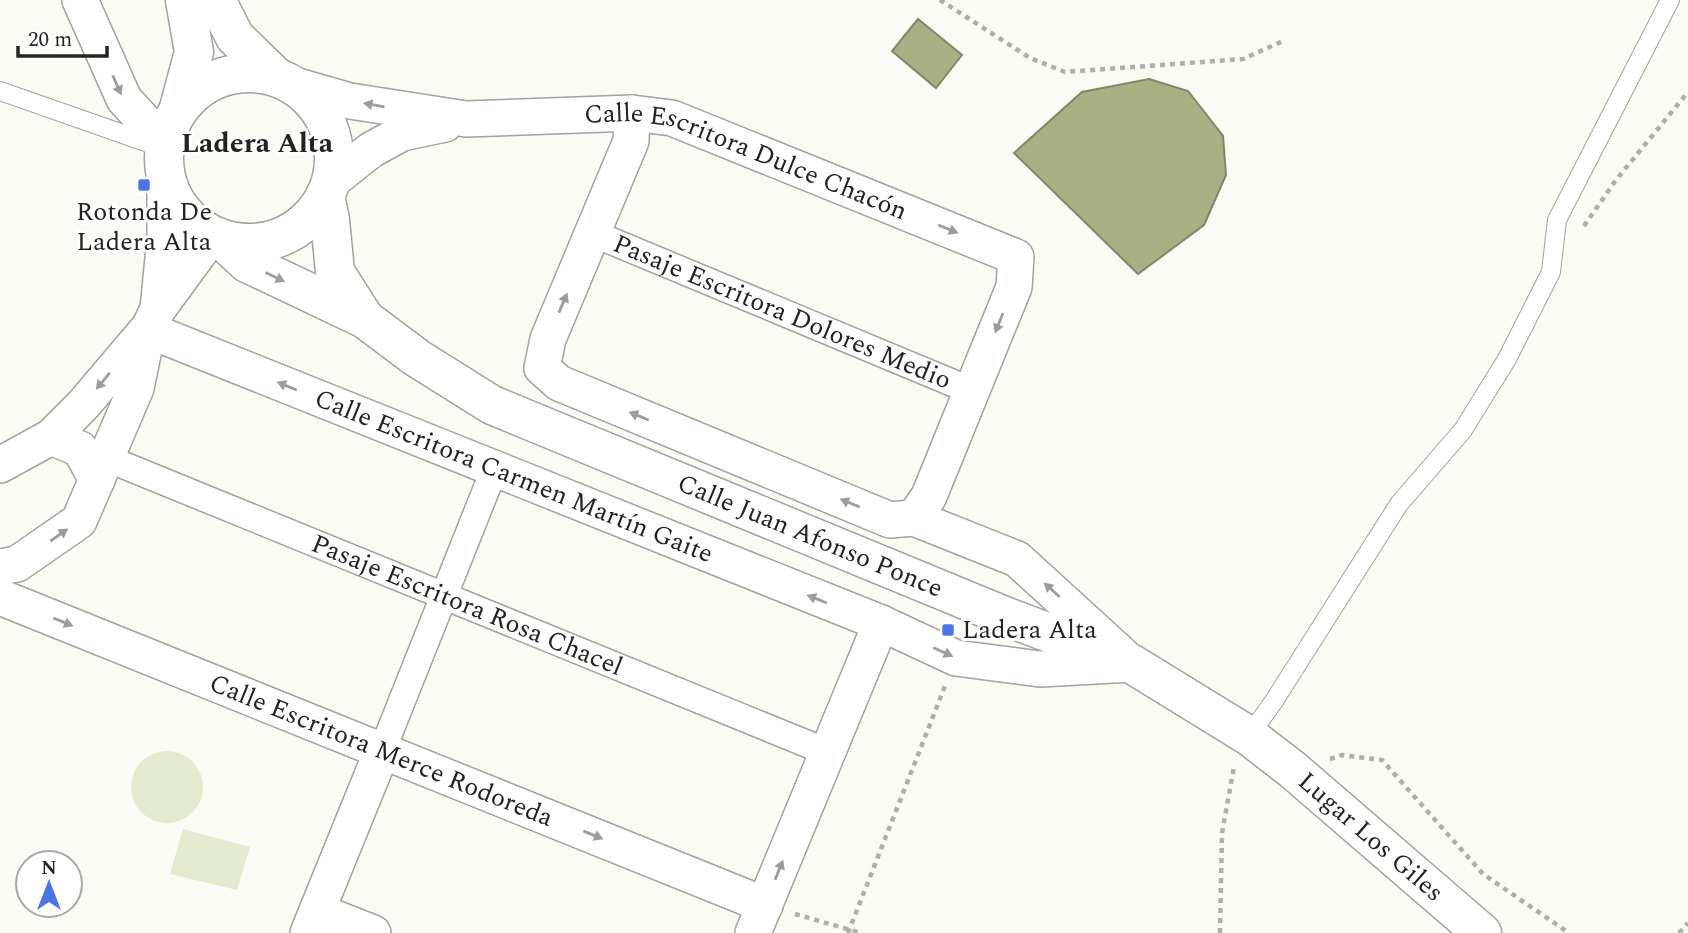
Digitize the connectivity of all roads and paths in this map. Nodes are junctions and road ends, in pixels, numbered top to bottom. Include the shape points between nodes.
1 (80, 0) edge
2 (185, 0) edge
3 (216, 0) edge
4 (940, 0) edge
5 (1670, 0) edge
6 (1283, 41) dead end
7 (285, 81) junction
8 (0, 91) edge
9 (1688, 92) edge
10 (179, 108) junction
11 (632, 113) junction
12 (466, 119) junction
13 (164, 156) junction
14 (328, 188) junction
15 (1580, 231) dead end
16 (592, 233) junction
17 (216, 236) junction
18 (153, 319) junction
19 (365, 319) junction
20 (972, 391) junction
21 (51, 437) junction
22 (0, 465) edge
23 (101, 469) junction
24 (494, 470) junction
25 (914, 518) junction
26 (0, 567) edge
27 (443, 596) junction
28 (0, 597) edge
29 (881, 624) junction
30 (956, 658) junction
31 (1132, 664) junction
32 (1249, 736) junction
33 (382, 751) junction
34 (827, 752) junction
35 (1293, 770) junction
36 (759, 919) edge
37 (313, 922) edge
38 (1688, 923) edge
39 (849, 931) edge
40 (373, 933) edge
41 (861, 933) edge
42 (1220, 933) edge
43 (1482, 933) edge
44 (1569, 933) edge
45 (1679, 933) edge

1 -> 13 street via 124,99
2 - 10 street via 194,52
3 - 7 street via 235,37
4 - 6 path via 1030,58 1065,72 1243,59
5 - 32 lane via 1557,220 1551,272 1507,359 1463,430 1399,504
7 - 10 street via 248,72 222,77 198,89
12 -> 7 street, Calle Escritora Dulce Chacón via 350,101
7 - 14 street via 315,103 329,127 335,154
8 - 13 lane
9 - 15 path
10 - 13 street via 169,127
11 - 12 street, Calle Escritora Dulce Chacón
11 - 16 street via 631,141
11 -> 20 street, Calle Escritora Dulce Chacón via 672,118 1016,257 1014,288
12 - 14 street, Calle Escritora Dulce Chacón via 402,133 371,150
13 - 17 street via 176,204 195,224
13 - 18 street via 165,238
14 - 17 street via 320,206 300,226 275,239 247,243
14 - 19 street, Calle Juan Afonso Ponce via 335,272
16 - 20 street, Pasaje Escritora Dolores Medio
25 -> 16 street via 890,520 559,383 542,368 548,339
17 - 18 street
17 -> 19 street, Calle Juan Afonso Ponce via 247,263
18 -> 21 street
18 - 23 street via 136,388
24 -> 18 street, Calle Escritora Carmen Martín Gaite
19 - 31 street, Calle Juan Afonso Ponce via 492,405
20 - 25 street via 929,496
21 - 22 street
21 - 23 street via 80,449
26 -> 23 street via 17,564 79,521
23 - 27 street, Pasaje Escritora Rosa Chacel
24 - 27 street
29 -> 24 street, Calle Escritora Carmen Martín Gaite
31 -> 25 street via 1017,559
27 - 33 street
27 - 34 street, Pasaje Escritora Rosa Chacel
28 -> 33 street, Calle Escritora Merce Rodoreda
29 -> 30 street, Calle Escritora Carmen Martín Gaite
29 - 34 street
30 - 31 street, Calle Escritora Carmen Martín Gaite via 1040,669
30 - 39 path
31 - 32 street, Calle Juan Afonso Ponce
32 - 35 street, Calle Juan Afonso Ponce
32 - 42 path via 1233,771 1222,833
33 -> 36 street, Calle Escritora Merce Rodoreda
33 - 37 street
36 -> 34 street
35 - 43 street, Lugar Los Giles
35 - 44 path via 1342,755 1382,760 1483,874
36 - 39 path
37 - 40 street
38 - 45 path
39 - 41 path

